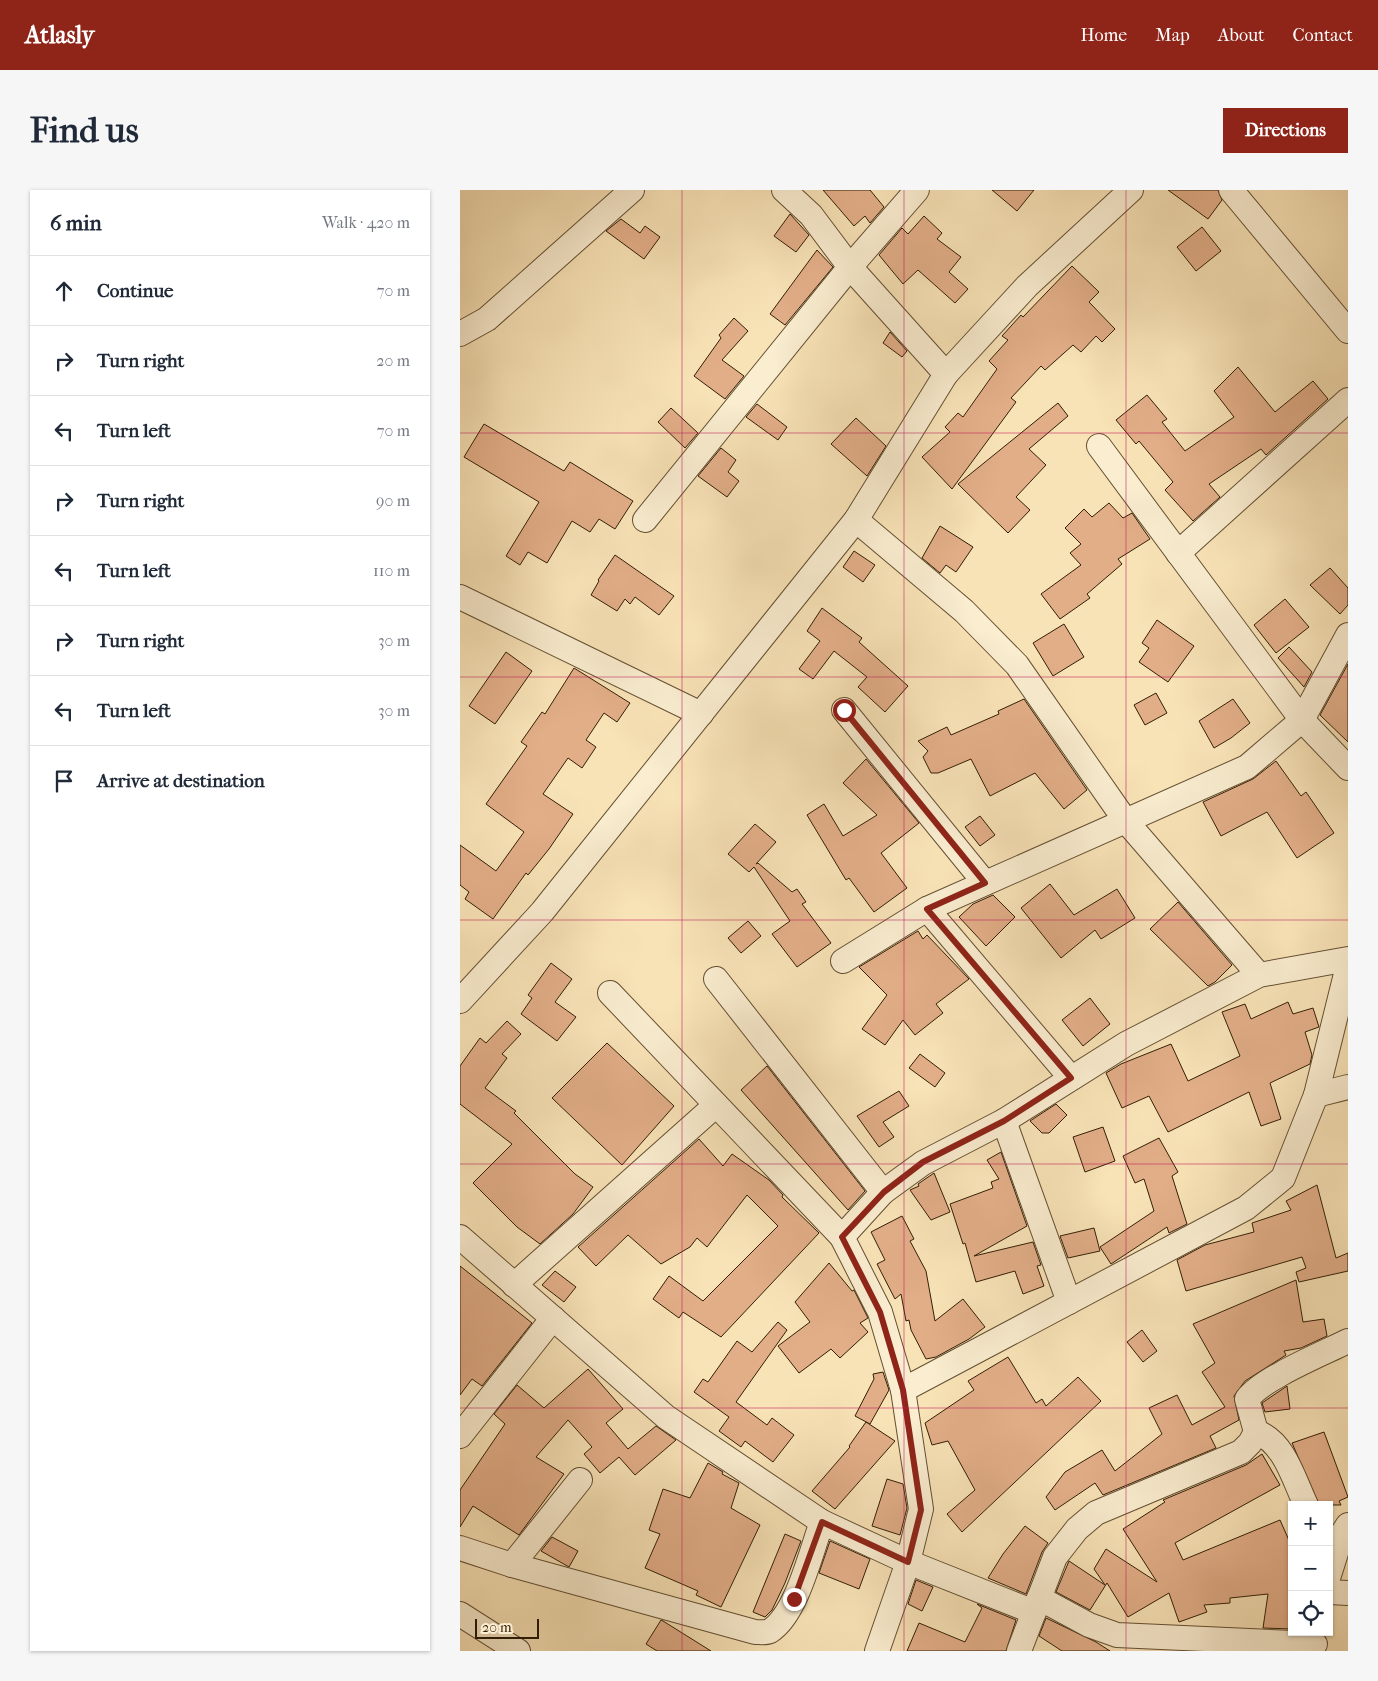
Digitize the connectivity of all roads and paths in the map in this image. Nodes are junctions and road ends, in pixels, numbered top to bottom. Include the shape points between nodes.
1 (632, 190) edge
2 (784, 190) edge
3 (916, 190) edge
4 (1131, 190) edge
5 (1231, 190) edge
6 (850, 267) junction
7 (1348, 330) edge
8 (460, 334) edge
9 (946, 374) junction
10 (1348, 400) edge
11 (1099, 446) dead end
12 (644, 520) dead end
13 (856, 520) junction
14 (1178, 553) junction
15 (460, 597) edge
16 (1348, 635) edge
17 (844, 710) dead end
18 (701, 714) junction
19 (1302, 720) junction
20 (1348, 768) edge
21 (1126, 820) junction
22 (985, 883) junction
23 (927, 909) junction
24 (1348, 959) edge
25 (843, 960) dead end
26 (1348, 966) edge
27 (1259, 975) junction
28 (716, 978) dead end
29 (610, 993) dead end
30 (460, 1001) edge
31 (1071, 1078) junction
32 (1348, 1087) edge
33 (1316, 1095) junction
34 (716, 1105) junction
35 (1004, 1121) junction
36 (884, 1192) junction
37 (460, 1237) edge
38 (842, 1237) junction
39 (514, 1285) junction
40 (1069, 1302) junction
41 (553, 1318) junction
42 (1348, 1341) edge
43 (903, 1390) junction
44 (1256, 1432) junction
45 (460, 1436) edge
46 (580, 1480) dead end
47 (1304, 1501) edge
48 (822, 1522) junction
49 (1348, 1525) edge
50 (460, 1548) edge
51 (1333, 1557) edge
52 (908, 1562) junction
53 (512, 1565) junction
54 (1333, 1592) edge
55 (1348, 1593) edge
56 (1036, 1605) junction
57 (460, 1614) edge
58 (1315, 1642) edge
59 (518, 1651) edge
60 (877, 1651) edge
61 (1019, 1651) edge

1 - 8 street via 487,319
2 - 6 street via 811,215
3 - 6 street
4 - 9 street via 1027,286
5 - 7 street
6 - 9 street
6 - 12 street
9 - 13 street
10 - 14 street
11 - 14 street
13 - 18 street
13 - 21 street via 964,611 1017,665
14 - 19 street
15 - 18 street
16 - 19 street
17 - 22 street
18 - 30 street via 542,912
19 - 20 street
19 - 21 street via 1247,767
21 - 22 street
21 - 27 street
22 - 23 street
23 - 25 street
23 - 31 street
24 - 27 street
26 - 33 street
27 - 31 street via 1126,1044
28 - 36 street
29 - 34 street
31 - 35 street
32 - 33 street
33 - 40 street via 1283,1178 1246,1208
34 - 38 street
34 - 39 street
35 - 36 street via 923,1162
35 - 40 street
36 - 38 street
37 - 39 street
38 - 43 street via 880,1312
39 - 41 street
40 - 43 street
41 - 45 street
41 - 48 street via 666,1417
42 - 44 street via 1254,1390 1247,1399
43 - 52 street via 921,1510
44 - 47 street via 1273,1441 1281,1452
44 - 56 street via 1241,1452 1096,1513 1077,1529 1055,1557
46 - 53 street
48 - 52 street
48 - 53 street via 794,1599 780,1622 768,1632 755,1632
49 - 51 street
50 - 53 street
52 - 56 street
52 - 60 street
54 - 55 street
56 - 58 street via 1117,1636
56 - 61 street
57 - 59 street

